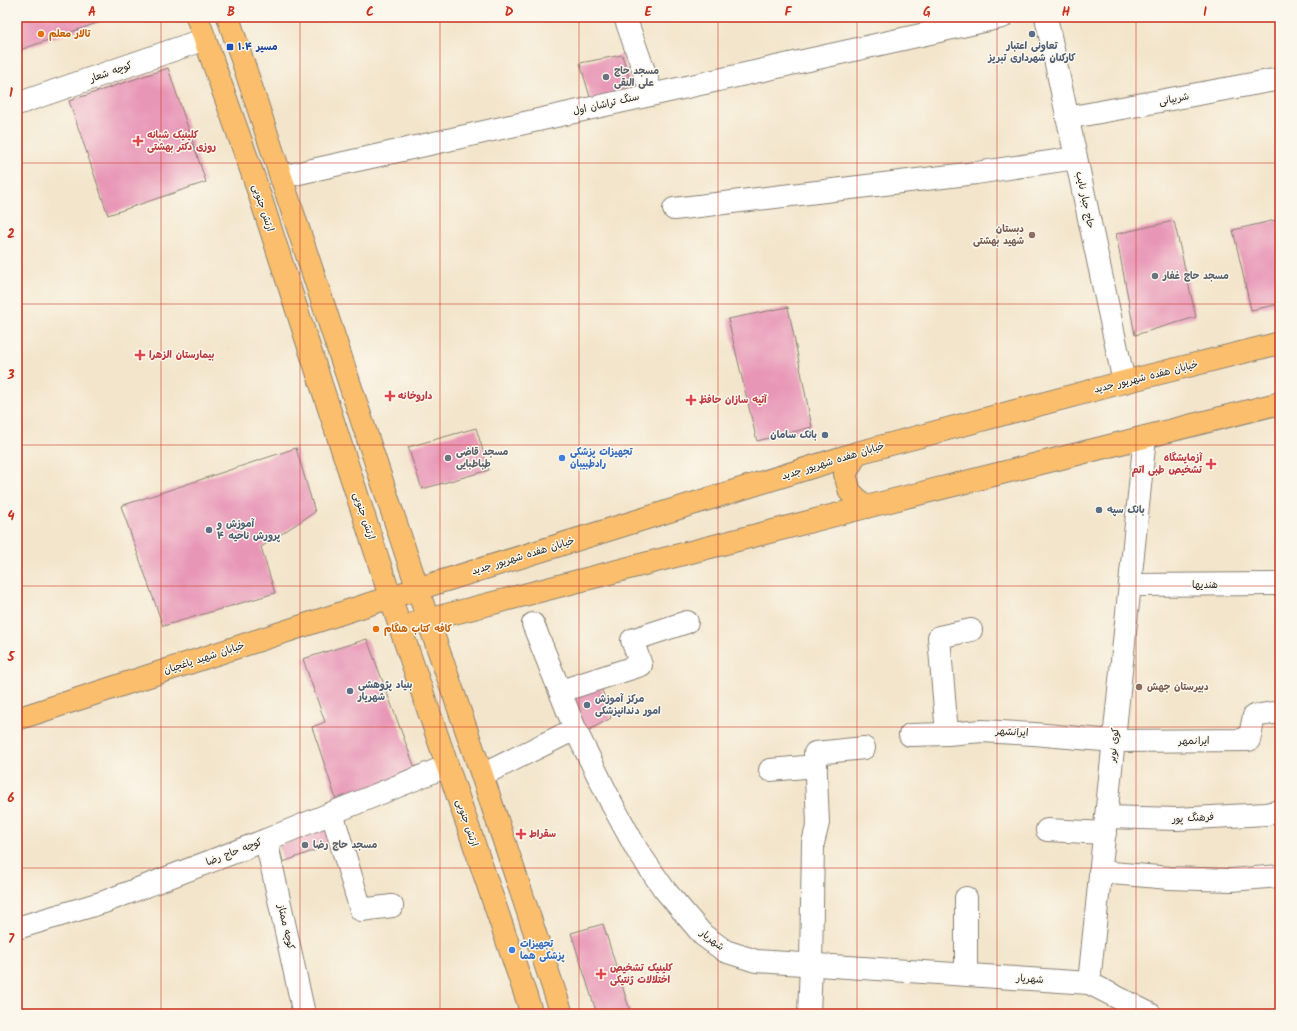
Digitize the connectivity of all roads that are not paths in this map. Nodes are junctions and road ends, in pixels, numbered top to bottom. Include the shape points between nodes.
1 (197, 17) edge
2 (228, 17) edge
3 (626, 17) edge
4 (1002, 17) edge
5 (1046, 17) edge
6 (205, 39) junction
7 (1280, 79) edge
8 (652, 94) junction
9 (17, 104) edge
10 (1067, 118) junction
11 (1076, 158) junction
12 (282, 177) junction
13 (674, 209) dead end
14 (1280, 343) edge
15 (1124, 382) junction
16 (1280, 403) edge
17 (1145, 437) junction
18 (857, 453) junction
19 (866, 507) junction
20 (1280, 584) edge
21 (1130, 585) junction
22 (418, 589) junction
23 (391, 597) junction
24 (428, 620) junction
25 (687, 622) dead end
26 (533, 624) dead end
27 (400, 627) junction
28 (971, 630) dead end
29 (561, 691) junction
30 (1280, 712) edge
31 (17, 719) edge
32 (575, 729) junction
33 (947, 734) junction
34 (910, 735) dead end
35 (1114, 742) junction
36 (864, 748) dead end
37 (447, 766) junction
38 (816, 766) junction
39 (770, 770) dead end
40 (482, 775) junction
41 (1280, 811) edge
42 (332, 813) junction
43 (1106, 825) junction
44 (1047, 830) dead end
45 (266, 840) junction
46 (1100, 872) junction
47 (1280, 876) edge
48 (966, 898) dead end
49 (392, 906) dead end
50 (17, 928) edge
51 (811, 965) junction
52 (966, 974) junction
53 (1089, 983) junction
54 (304, 1014) edge
55 (532, 1014) edge
56 (562, 1014) edge
57 (808, 1014) edge
58 (1150, 1014) edge

1 - 6 main road, ارتش جنوبی
2 - 12 main road
3 - 8 street
4 - 8 street, سنگ تراشان اول
5 - 10 street, حاج جبار نایب
6 - 9 street, کوچه شعار
6 - 23 main road, ارتش جنوبی
7 - 10 street, شربیانی
8 - 12 street, سنگ تراشان اول
10 - 11 street, حاج جبار نایب
11 - 13 street via 976,173
11 - 15 street, حاج جبار نایب
12 - 22 main road
14 - 15 main road, خیابان هفده شهریور جدید
15 - 18 main road, خیابان هفده شهریور جدید
16 - 17 main road
17 - 19 main road
17 - 21 street, کوی نوبر
18 - 19 main road via 845,474 850,492
18 - 22 main road, خیابان هفده شهریور جدید
19 - 24 main road
20 - 21 street, هندیها
21 - 35 street, کوی نوبر
22 - 23 main road, خیابان هفده شهریور جدید
22 - 24 main road
23 - 27 main road, ارتش جنوبی
23 - 31 main road, خیابان شهید یاغچیان
24 - 27 main road
24 - 40 main road
25 - 29 street via 632,640 640,665
26 - 29 street, شهریار
27 - 37 main road, ارتش جنوبی
28 - 33 street via 939,637
29 - 32 street, شهریار
30 - 35 street, ایرانمهر via 1254,716 1249,740
32 - 40 street
32 - 51 street, شهریار via 612,806 637,850 664,889 703,934 725,951 756,961
33 - 34 street, ایرانشهر
33 - 35 street, ایرانشهر via 982,731
35 - 43 street, کوی نوبر
36 - 38 street via 815,753
37 - 42 street, کوچه حاج رضا
37 - 55 main road, ارتش جنوبی
38 - 39 street
38 - 51 street via 818,824 813,844
40 - 56 main road
41 - 43 street, فرهنگ پور
42 - 45 street, کوچه حاج رضا
42 - 49 street via 361,910
43 - 44 street, فرهنگ پور
43 - 46 street, کوی نوبر
45 - 50 street, کوچه حاج رضا via 104,902
45 - 54 street, کوچه ممتاز
46 - 47 street via 1231,880
46 - 53 street, کوی نوبر
48 - 52 street
51 - 52 street, شهریار
51 - 57 street
52 - 53 street, شهریار
53 - 58 street

